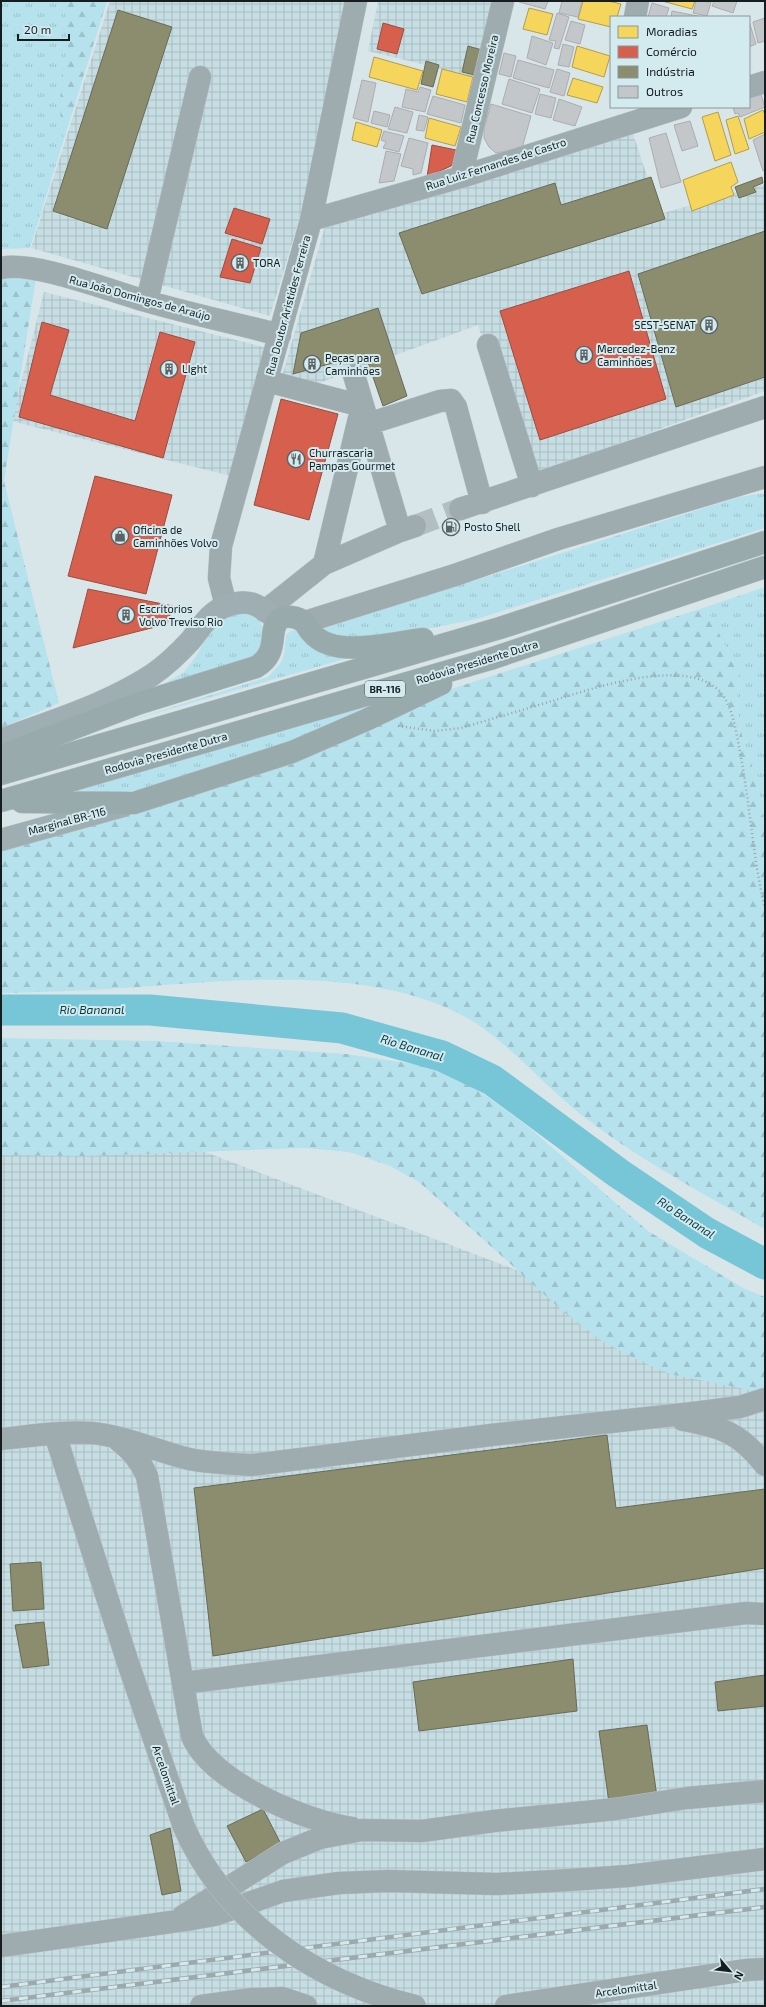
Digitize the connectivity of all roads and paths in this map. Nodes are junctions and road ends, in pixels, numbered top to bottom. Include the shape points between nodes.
1 (356, 1) edge
2 (503, 1) edge
3 (638, 1) edge
4 (635, 16) edge
5 (200, 77) dead end
6 (765, 82) edge
7 (750, 87) edge
8 (674, 108) edge
9 (615, 117) edge
10 (461, 177) junction
11 (311, 220) junction
12 (1, 268) edge
13 (147, 301) junction
14 (280, 335) junction
15 (488, 345) dead end
16 (354, 375) dead end
17 (267, 381) junction
18 (765, 407) edge
19 (365, 415) junction
20 (765, 476) edge
21 (532, 486) junction
22 (482, 503) junction
23 (460, 509) tunnel mouth
24 (765, 542) edge
25 (324, 564) junction
26 (765, 567) edge
27 (226, 606) junction
28 (272, 615) junction
29 (305, 622) junction
30 (500, 628) junction
31 (490, 659) junction
32 (366, 720) junction
33 (1, 740) edge
34 (1, 756) edge
35 (1, 774) edge
36 (1, 802) edge
37 (134, 803) junction
38 (1, 840) edge
39 (765, 908) edge
40 (765, 1399) edge
41 (665, 1416) junction
42 (55, 1434) junction
43 (114, 1437) junction
44 (1, 1439) edge
45 (765, 1465) edge
46 (765, 1614) edge
47 (183, 1683) junction
48 (765, 1791) edge
49 (362, 1830) junction
50 (765, 1859) edge
51 (174, 1922) junction
52 (1, 1946) edge
53 (758, 1973) edge
54 (201, 2006) edge
55 (306, 2006) edge
56 (415, 2006) edge
57 (506, 2006) edge

1 - 11 street, Rua Doutor Aristides Ferreira
2 - 10 street, Rua Concesso Moreira
3 - 4 street
5 - 13 street
6 - 7 street
8 - 9 street, Rua Luiz Fernandes de Castro
9 - 10 street, Rua Luiz Fernandes de Castro
10 - 11 street, Rua Luiz Fernandes de Castro
11 - 14 street, Rua Doutor Aristides Ferreira
12 - 13 street, Rua João Domingos de Araújo via 16,266 43,271
13 - 14 street, Rua João Domingos de Araújo
14 - 17 street, Rua Doutor Aristides Ferreira
15 - 21 street
16 - 19 street
17 - 19 street
17 - 27 street, Rua Doutor Aristides Ferreira via 221,546 219,578
18 - 21 street
19 - 22 street via 451,400 456,407
19 - 25 street
19 - 25 street via 408,528
20 - 29 street via 558,539 455,575
21 - 22 street
22 - 23 street
24 - 30 highway, BR-116
25 - 28 street
26 - 31 highway, Rodovia Presidente Dutra / BR-116
27 - 28 main road via 253,603
27 - 33 main road via 215,611 174,656 152,675 116,695
28 - 29 highway via 290,616
28 - 34 highway via 274,628 271,649 264,661 256,667 137,704
29 - 30 highway via 310,632 324,642 348,648
30 - 35 highway, BR-116
31 - 32 highway
31 - 36 highway, Rodovia Presidente Dutra / BR-116
32 - 37 highway via 292,752
32 - 39 path via 435,731 461,728 618,681 658,675 700,680 716,688 724,698 735,727 746,780 758,880
36 - 37 highway
37 - 38 main road, Marginal BR-116
40 - 41 street via 740,1407
41 - 43 street via 252,1465 189,1459
41 - 45 street via 703,1424 734,1435 748,1445
42 - 43 street via 92,1433
42 - 44 street
42 - 56 street, Arcelomittal, bridge via 128,1660 194,1850 232,1902 282,1947 319,1971 383,1998
43 - 47 street via 129,1448 147,1476
46 - 47 street via 746,1613
47 - 49 street via 192,1736 197,1748 210,1762 230,1778 262,1797 302,1815
48 - 49 street via 687,1798 616,1809 422,1831
49 - 51 street via 320,1838 283,1853
50 - 51 street via 628,1876 497,1884 388,1881 339,1883 283,1891 216,1914
51 - 52 street
53 - 57 street, Arcelomittal
54 - 55 street via 282,1998

